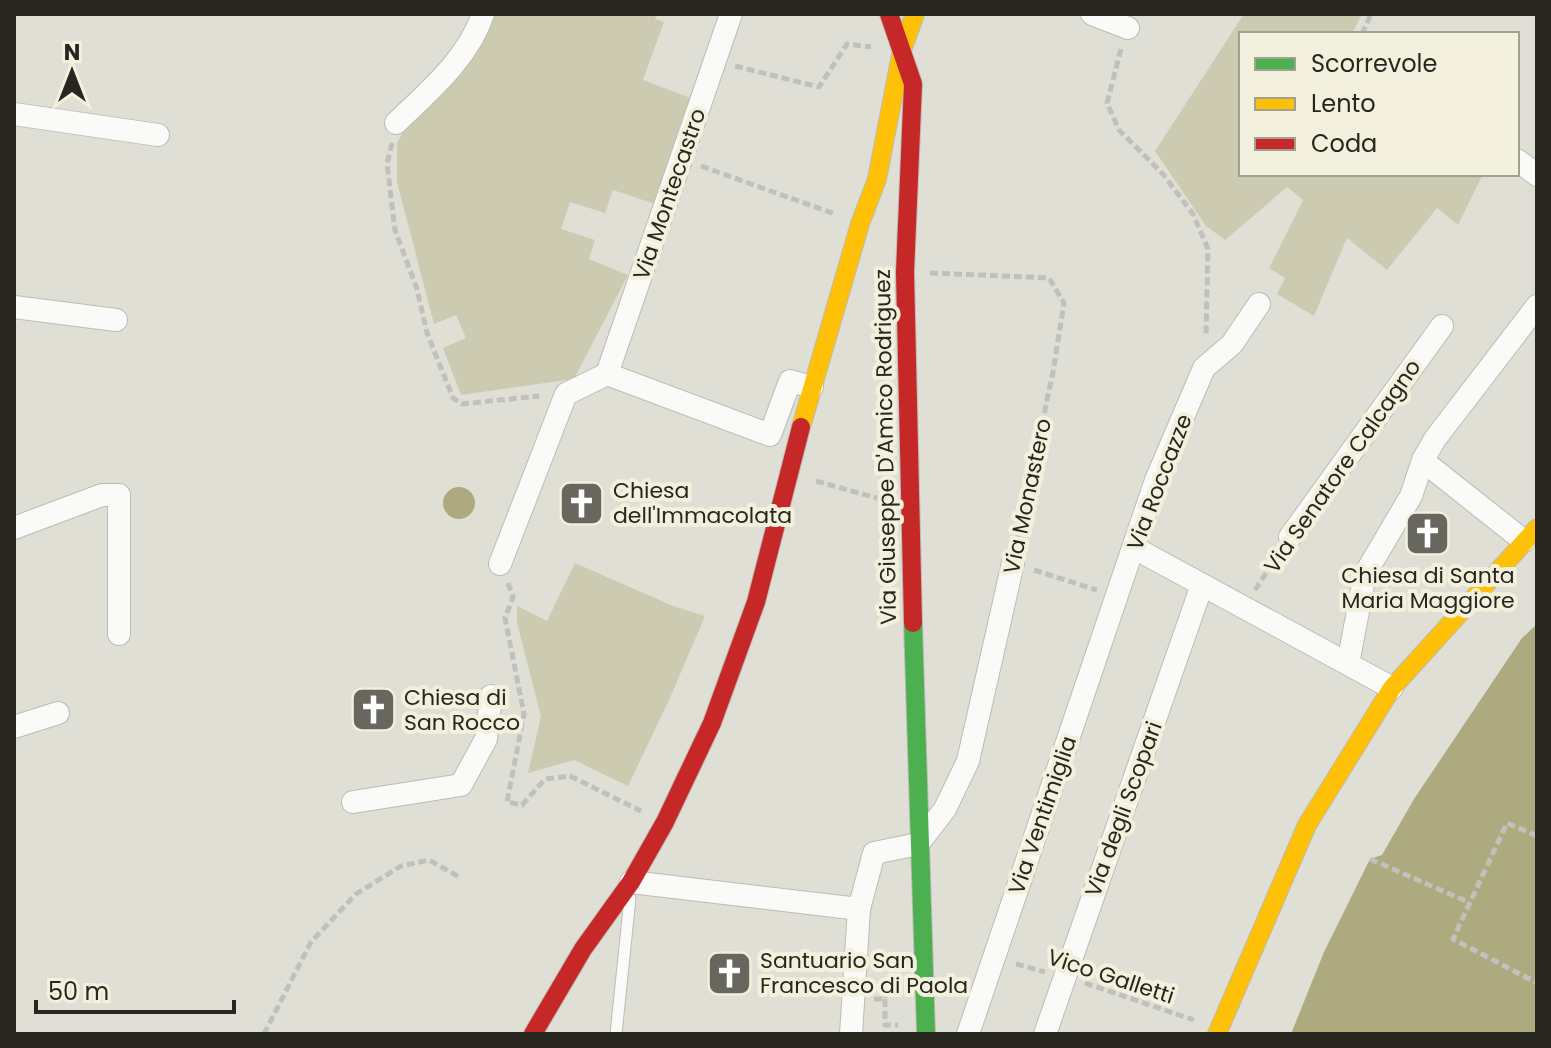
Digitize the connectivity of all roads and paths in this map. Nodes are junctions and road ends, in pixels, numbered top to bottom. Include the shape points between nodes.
1 (483, 14) edge
2 (731, 14) edge
3 (889, 14) edge
4 (915, 14) edge
5 (1092, 14) edge
6 (1128, 28) joint
7 (902, 50) junction
8 (715, 61) junction
9 (14, 114) edge
10 (396, 123) joint
11 (158, 135) dead end
12 (682, 159) junction
13 (1519, 162) edge
14 (1537, 175) edge
15 (860, 224) junction
16 (905, 272) junction
17 (1259, 304) dead end
18 (1537, 306) edge
19 (14, 307) edge
20 (116, 320) dead end
21 (1442, 326) dead end
22 (1204, 368) junction
23 (607, 374) junction
24 (812, 387) junction
25 (566, 394) junction
26 (1432, 468) dead end
27 (788, 474) junction
28 (909, 507) junction
29 (14, 528) edge
30 (1530, 534) edge
31 (1290, 537) joint
32 (1140, 551) dead end
33 (1013, 563) junction
34 (500, 564) joint
35 (1202, 585) junction
36 (1116, 597) junction
37 (1244, 608) junction
38 (119, 634) dead end
39 (1348, 664) junction
40 (1392, 688) junction
41 (491, 696) dead end
42 (58, 713) dead end
43 (14, 727) edge
44 (353, 802) dead end
45 (665, 822) junction
46 (1537, 836) edge
47 (918, 844) junction
48 (1370, 859) dead end
49 (459, 877) dead end
50 (631, 882) junction
51 (1468, 902) junction
52 (859, 909) junction
53 (992, 959) junction
54 (1064, 976) junction
55 (923, 979) junction
56 (1537, 983) edge
57 (853, 999) junction
58 (1218, 1031) edge
59 (264, 1034) edge
60 (533, 1034) edge
61 (616, 1034) edge
62 (851, 1034) edge
63 (926, 1034) edge
64 (968, 1034) edge
65 (1045, 1034) edge

1 - 10 street via 476,35 444,77
2 - 8 street, Via Montecastro
3 - 7 street, Via Giuseppe D'Amico Rodriguez
4 - 7 street
5 - 6 street
6 - 22 path via 1107,103 1119,130 1193,214 1208,249
7 - 8 path via 847,44 819,87
7 - 15 street via 877,179
7 - 16 street, Via Giuseppe D'Amico Rodriguez via 913,84
8 - 12 street, Via Montecastro
9 - 11 street
10 - 25 path via 387,164 395,230 453,398 462,404
12 - 15 path
12 - 23 street, Via Montecastro
13 - 14 street
15 - 24 street
16 - 28 street, Via Giuseppe D'Amico Rodriguez
16 - 33 path, Via Monastero via 1049,278 1064,303
17 - 22 street, Via Roccazze via 1232,344
18 - 39 street via 1423,460 1411,496 1365,574
19 - 20 street
21 - 31 street, Via Senatore Calcagno
22 - 36 street, Via Roccazze via 1156,480
23 - 24 street via 770,435 790,381
23 - 25 street
24 - 27 street
25 - 34 street
26 - 30 street
27 - 28 path
27 - 45 street via 756,602 712,723
28 - 47 street, Via Giuseppe D'Amico Rodriguez
29 - 38 street via 102,495 119,495
30 - 40 street
31 - 37 path, Via Senatore Calcagno
32 - 35 street
33 - 36 path
33 - 47 street, Via Monastero via 968,761 945,809
34 - 45 path via 513,597 505,618 524,714 507,802 522,805 545,779 570,776
35 - 37 street
35 - 54 street, Via degli Scopari
36 - 53 street, Via Ventimiglia
37 - 39 street
39 - 40 street
40 - 58 street via 1307,825
41 - 44 street via 486,739 461,785
42 - 43 street
45 - 50 street
46 - 51 path via 1507,823
47 - 52 street via 874,853
47 - 55 street, Via Giuseppe D'Amico Rodriguez
48 - 51 path
49 - 59 path via 429,860 401,866 356,894 311,942
50 - 52 street
50 - 60 street via 583,949
50 - 61 lane
51 - 56 path via 1453,939
52 - 57 street
53 - 54 path, Vico Galletti
53 - 64 street, Via Ventimiglia
54 - 58 path, Vico Galletti
54 - 65 street, Via degli Scopari
55 - 57 path via 886,978 885,999
55 - 63 street, Via Giuseppe D'Amico Rodriguez
57 - 62 street

